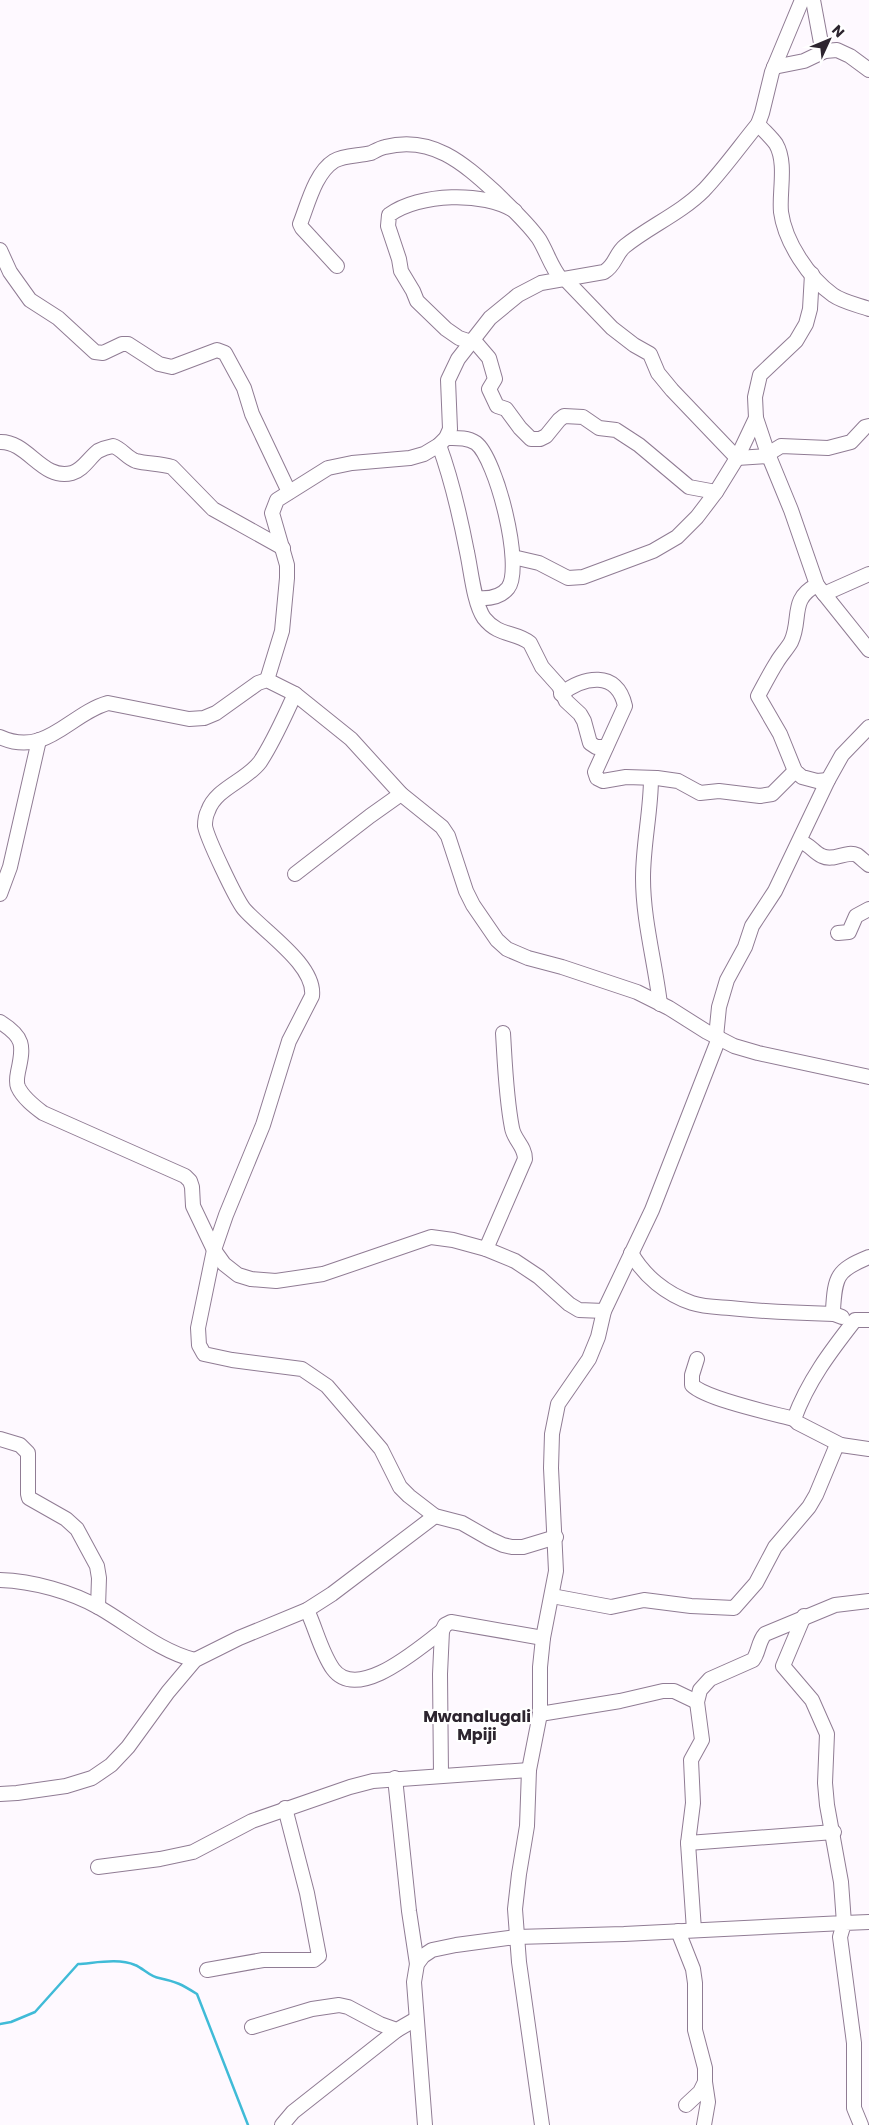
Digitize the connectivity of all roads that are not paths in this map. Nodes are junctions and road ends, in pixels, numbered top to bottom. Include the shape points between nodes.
1 (802, 0) edge
2 (813, 0) edge
3 (825, 51) junction
4 (774, 68) junction
5 (869, 70) edge
6 (758, 124) junction
7 (515, 211) junction
8 (0, 250) edge
9 (337, 266) dead end
10 (812, 274) junction
11 (563, 279) junction
12 (869, 310) edge
13 (471, 341) junction
14 (756, 418) junction
15 (869, 426) edge
16 (0, 442) edge
17 (443, 442) junction
18 (768, 455) junction
19 (737, 458) junction
20 (289, 492) junction
21 (716, 492) junction
22 (283, 548) junction
23 (513, 557) junction
24 (869, 574) edge
25 (821, 589) junction
26 (477, 598) junction
27 (869, 650) edge
28 (267, 680) junction
29 (295, 694) junction
30 (561, 694) junction
31 (869, 727) edge
32 (0, 737) edge
33 (39, 740) junction
34 (606, 747) junction
35 (796, 771) junction
36 (651, 778) junction
37 (828, 780) junction
38 (401, 794) junction
39 (800, 842) junction
40 (869, 865) edge
41 (295, 874) dead end
42 (0, 894) edge
43 (869, 909) edge
44 (838, 933) dead end
45 (660, 1004) junction
46 (0, 1022) edge
47 (503, 1033) dead end
48 (717, 1038) junction
49 (869, 1077) edge
50 (486, 1249) junction
51 (214, 1250) junction
52 (631, 1252) junction
53 (869, 1257) edge
54 (604, 1311) junction
55 (834, 1314) junction
56 (855, 1320) junction
57 (869, 1320) edge
58 (697, 1359) dead end
59 (794, 1419) junction
60 (0, 1438) edge
61 (841, 1444) junction
62 (869, 1448) edge
63 (435, 1516) junction
64 (556, 1537) junction
65 (0, 1580) edge
66 (552, 1596) junction
67 (869, 1601) edge
68 (98, 1607) junction
69 (307, 1610) junction
70 (804, 1616) junction
71 (442, 1631) junction
72 (543, 1638) junction
73 (195, 1660) junction
74 (697, 1702) junction
75 (540, 1714) junction
76 (528, 1770) junction
77 (442, 1775) junction
78 (395, 1778) junction
79 (0, 1794) edge
80 (285, 1808) junction
81 (834, 1832) junction
82 (688, 1843) junction
83 (98, 1867) dead end
84 (869, 1922) edge
85 (844, 1923) junction
86 (694, 1930) junction
87 (678, 1931) junction
88 (516, 1937) junction
89 (417, 1964) junction
90 (207, 1970) dead end
91 (416, 2019) junction
92 (252, 2027) dead end
93 (397, 2030) junction
94 (704, 2082) junction
95 (686, 2105) dead end
96 (282, 2125) edge
97 (425, 2125) edge
98 (542, 2125) edge
99 (704, 2125) edge
100 (861, 2125) edge

1 - 4 street
2 - 3 street
3 - 4 street via 804,61
3 - 5 street via 837,50
4 - 6 street
6 - 10 street via 776,144 780,158 784,228 796,254
6 - 11 street via 703,190 669,218 625,246 608,269
7 - 9 street via 466,166 427,147 407,144 384,147 335,161 322,172 300,224
7 - 11 street via 539,240 553,270
7 - 13 street via 485,199 443,198 398,208 387,218 401,271 417,301 446,329
8 - 20 street via 10,272 30,300 58,318 94,352 103,353 128,344 159,364 172,367 217,350 225,353 244,388 252,414
10 - 12 street via 834,295
10 - 14 street via 810,309 803,333 760,375 755,397
11 - 13 street via 541,283 518,295 490,318
11 - 19 street via 612,328 650,354 658,373 672,390
13 - 17 street via 448,380 450,429
13 - 21 street via 489,358 495,379 489,389 492,400 506,409 531,439 540,440 546,436 564,416 583,418 599,428 616,430 689,487
14 - 18 street
14 - 19 street
15 - 18 street via 851,442 828,448 781,446
16 - 22 street via 16,445 45,468 60,474 79,470 99,451 113,446 135,461 172,467 213,509
17 - 20 street via 424,454 410,458 328,468
17 - 23 street via 465,438 482,449 508,523
17 - 26 street
18 - 19 street
18 - 25 street
19 - 21 street
20 - 22 street via 277,500 272,513
21 - 23 street via 677,537 639,558 583,577 568,578 539,563
22 - 28 street via 287,578 282,631
23 - 26 street via 511,582 507,589 495,597
24 - 25 street
25 - 27 street
25 - 35 street via 806,590 790,644 758,696
26 - 30 street via 483,617 496,630 530,643
28 - 29 street
28 - 33 street via 204,718 188,719 108,703
29 - 38 street via 351,739
29 - 51 street via 259,763 216,797 206,818 205,826 237,898 244,909 287,948 311,980 313,989 289,1041 263,1125
30 - 34 street via 580,714 590,743
30 - 34 street via 588,679 606,680 618,690 625,706
31 - 37 street via 842,755
32 - 33 street via 20,743
33 - 42 street via 10,867
34 - 36 street via 595,772 597,778 603,781 626,777
35 - 36 street via 772,794 760,796 719,791 700,793 678,781
35 - 37 street via 802,777
36 - 45 street via 643,878
37 - 39 street
38 - 41 street
38 - 45 street via 442,827 473,905 497,940 508,950 637,992
39 - 40 street via 808,844 821,856 832,859 857,855
39 - 48 street via 775,891 752,926 746,947 727,980 718,1007
43 - 44 street via 856,916 849,932
45 - 48 street
46 - 51 street via 16,1032 20,1041 22,1052 17,1081 19,1089 34,1106 51,1117 185,1176 192,1187 193,1206
47 - 50 street via 512,1130 524,1148 525,1159
48 - 49 street via 758,1053
48 - 52 street via 652,1210
50 - 51 street via 431,1238 341,1270 276,1281 238,1275
50 - 54 street via 515,1261 579,1310
51 - 63 street via 198,1328 204,1354 302,1369 327,1386 381,1449 400,1487
52 - 54 street
52 - 55 street via 638,1267 648,1276 664,1289 691,1302 773,1313
53 - 55 street via 851,1264 837,1276
54 - 64 street via 589,1359 558,1404 552,1434 551,1468
55 - 56 street
56 - 57 street
56 - 59 street via 803,1394
58 - 59 street via 692,1375 692,1385 696,1389
59 - 61 street via 798,1424
60 - 68 street via 28,1452 29,1498 77,1529 97,1566
61 - 62 street
61 - 66 street via 836,1448 809,1507 776,1547 756,1583 734,1608 644,1600 611,1607
63 - 64 street via 462,1523 512,1547
63 - 69 street
64 - 66 street
65 - 68 street via 69,1594
66 - 72 street
67 - 70 street via 835,1605
68 - 73 street via 172,1652
69 - 71 street via 334,1670 347,1679 382,1673
69 - 73 street
70 - 74 street via 765,1634 753,1660 710,1679 700,1690
70 - 81 street via 783,1666 817,1708 826,1734 825,1783
71 - 72 street via 451,1622
71 - 77 street
72 - 75 street
73 - 79 street via 111,1765 92,1778 66,1786
74 - 75 street via 674,1691 663,1691
74 - 82 street via 702,1740 691,1760 693,1803
75 - 76 street
76 - 77 street
76 - 88 street via 526,1826 518,1874
77 - 78 street
78 - 80 street via 350,1787
78 - 89 street
80 - 83 street via 252,1821 193,1852
80 - 90 street via 319,1956 314,1960 263,1960
81 - 82 street
81 - 85 street
82 - 86 street
84 - 85 street
85 - 86 street
85 - 100 street via 840,1947 854,2043 854,2108
86 - 87 street
87 - 88 street
87 - 94 street via 696,1984 695,2030 705,2068
88 - 89 street via 432,1950
88 - 98 street
89 - 91 street via 414,1982
91 - 93 street
91 - 97 street
92 - 93 street via 312,2009 339,2006 348,2007
93 - 96 street via 293,2112
94 - 95 street via 700,2092
94 - 99 street via 708,2102

